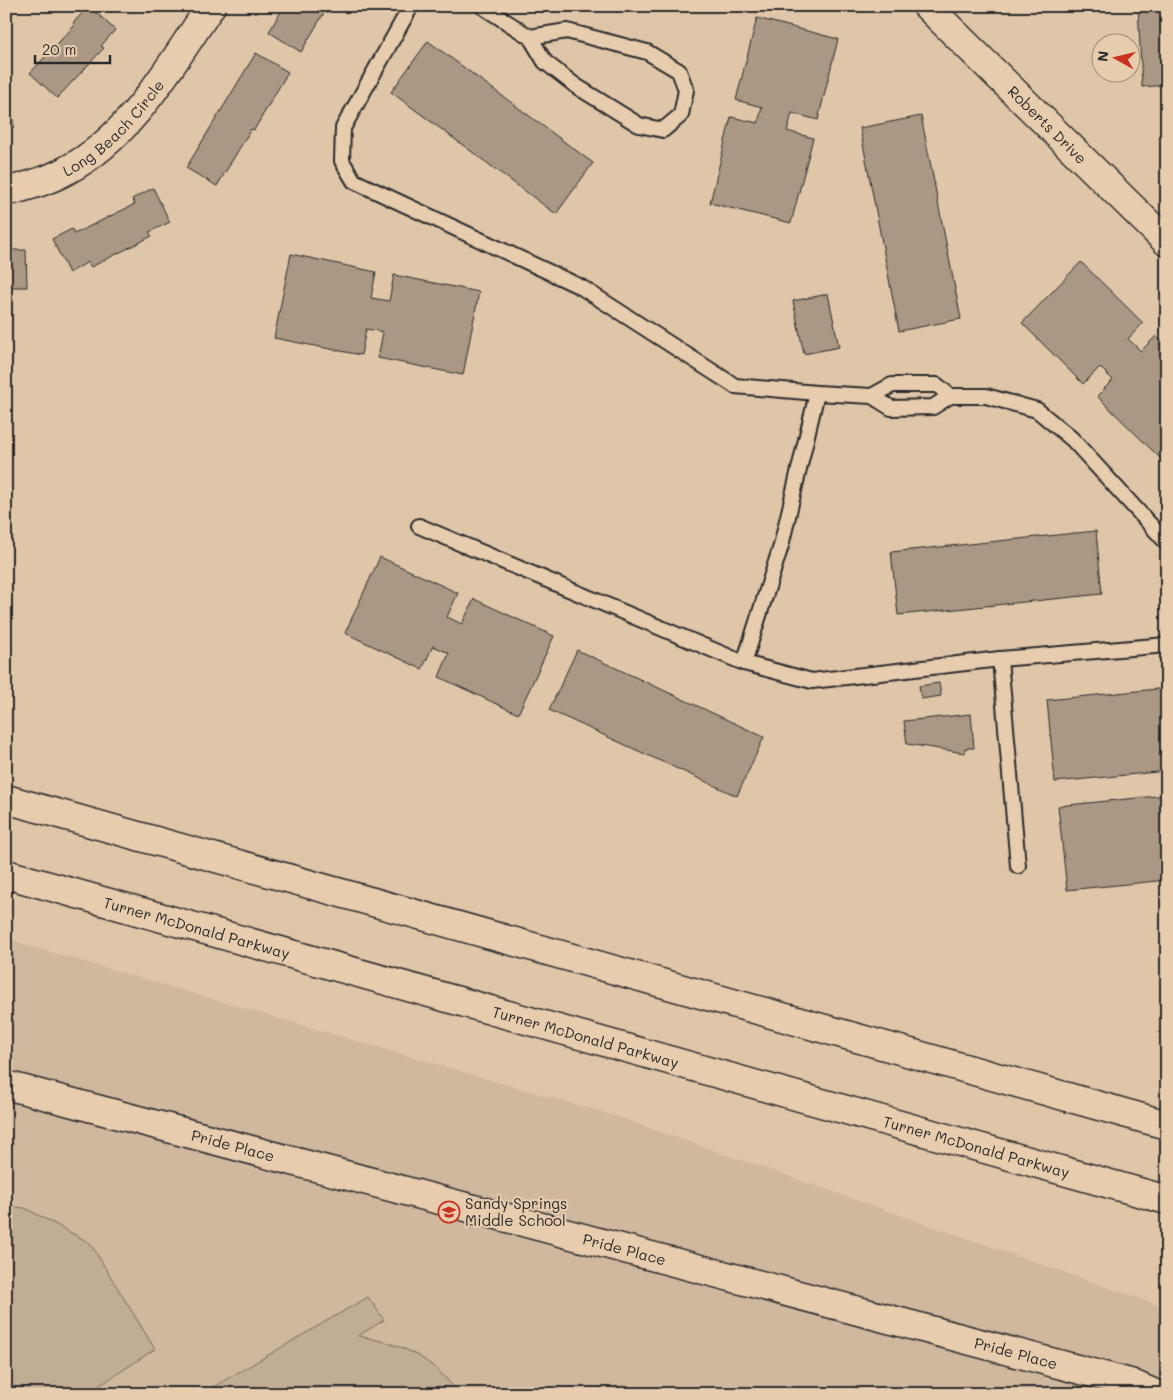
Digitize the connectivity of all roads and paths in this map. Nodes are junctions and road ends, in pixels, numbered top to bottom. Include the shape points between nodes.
1 (211, 6) edge
2 (411, 6) edge
3 (482, 6) edge
4 (927, 6) edge
5 (530, 37) junction
6 (6, 192) edge
7 (1167, 242) edge
8 (817, 393) junction
9 (872, 396) junction
10 (950, 396) junction
11 (419, 526) dead end
12 (1167, 543) edge
13 (1167, 645) edge
14 (1000, 659) junction
15 (744, 663) junction
16 (6, 799) edge
17 (1018, 866) dead end
18 (6, 874) edge
19 (6, 1085) edge
20 (1167, 1125) edge
21 (1167, 1200) edge
22 (1155, 1394) edge

1 - 6 main road, Long Beach Circle via 139,110 95,152 68,170
2 - 8 lane via 343,128 342,161 354,181 580,287 735,386
3 - 5 lane
4 - 7 main road, Roberts Drive
5 - 5 lane via 567,31 647,52 679,72 686,90 681,115 663,130 639,125 576,86 545,62
8 - 9 lane
8 - 15 lane via 781,546
9 - 10 lane via 891,408 933,407
9 - 10 lane via 892,385 937,385
10 - 12 lane via 986,396 1037,410 1072,439
11 - 15 lane
13 - 14 lane
14 - 15 lane via 812,681
14 - 17 lane
16 - 20 main road
18 - 21 main road, Turner McDonald Parkway
19 - 22 main road, Pride Place via 1120,1381

